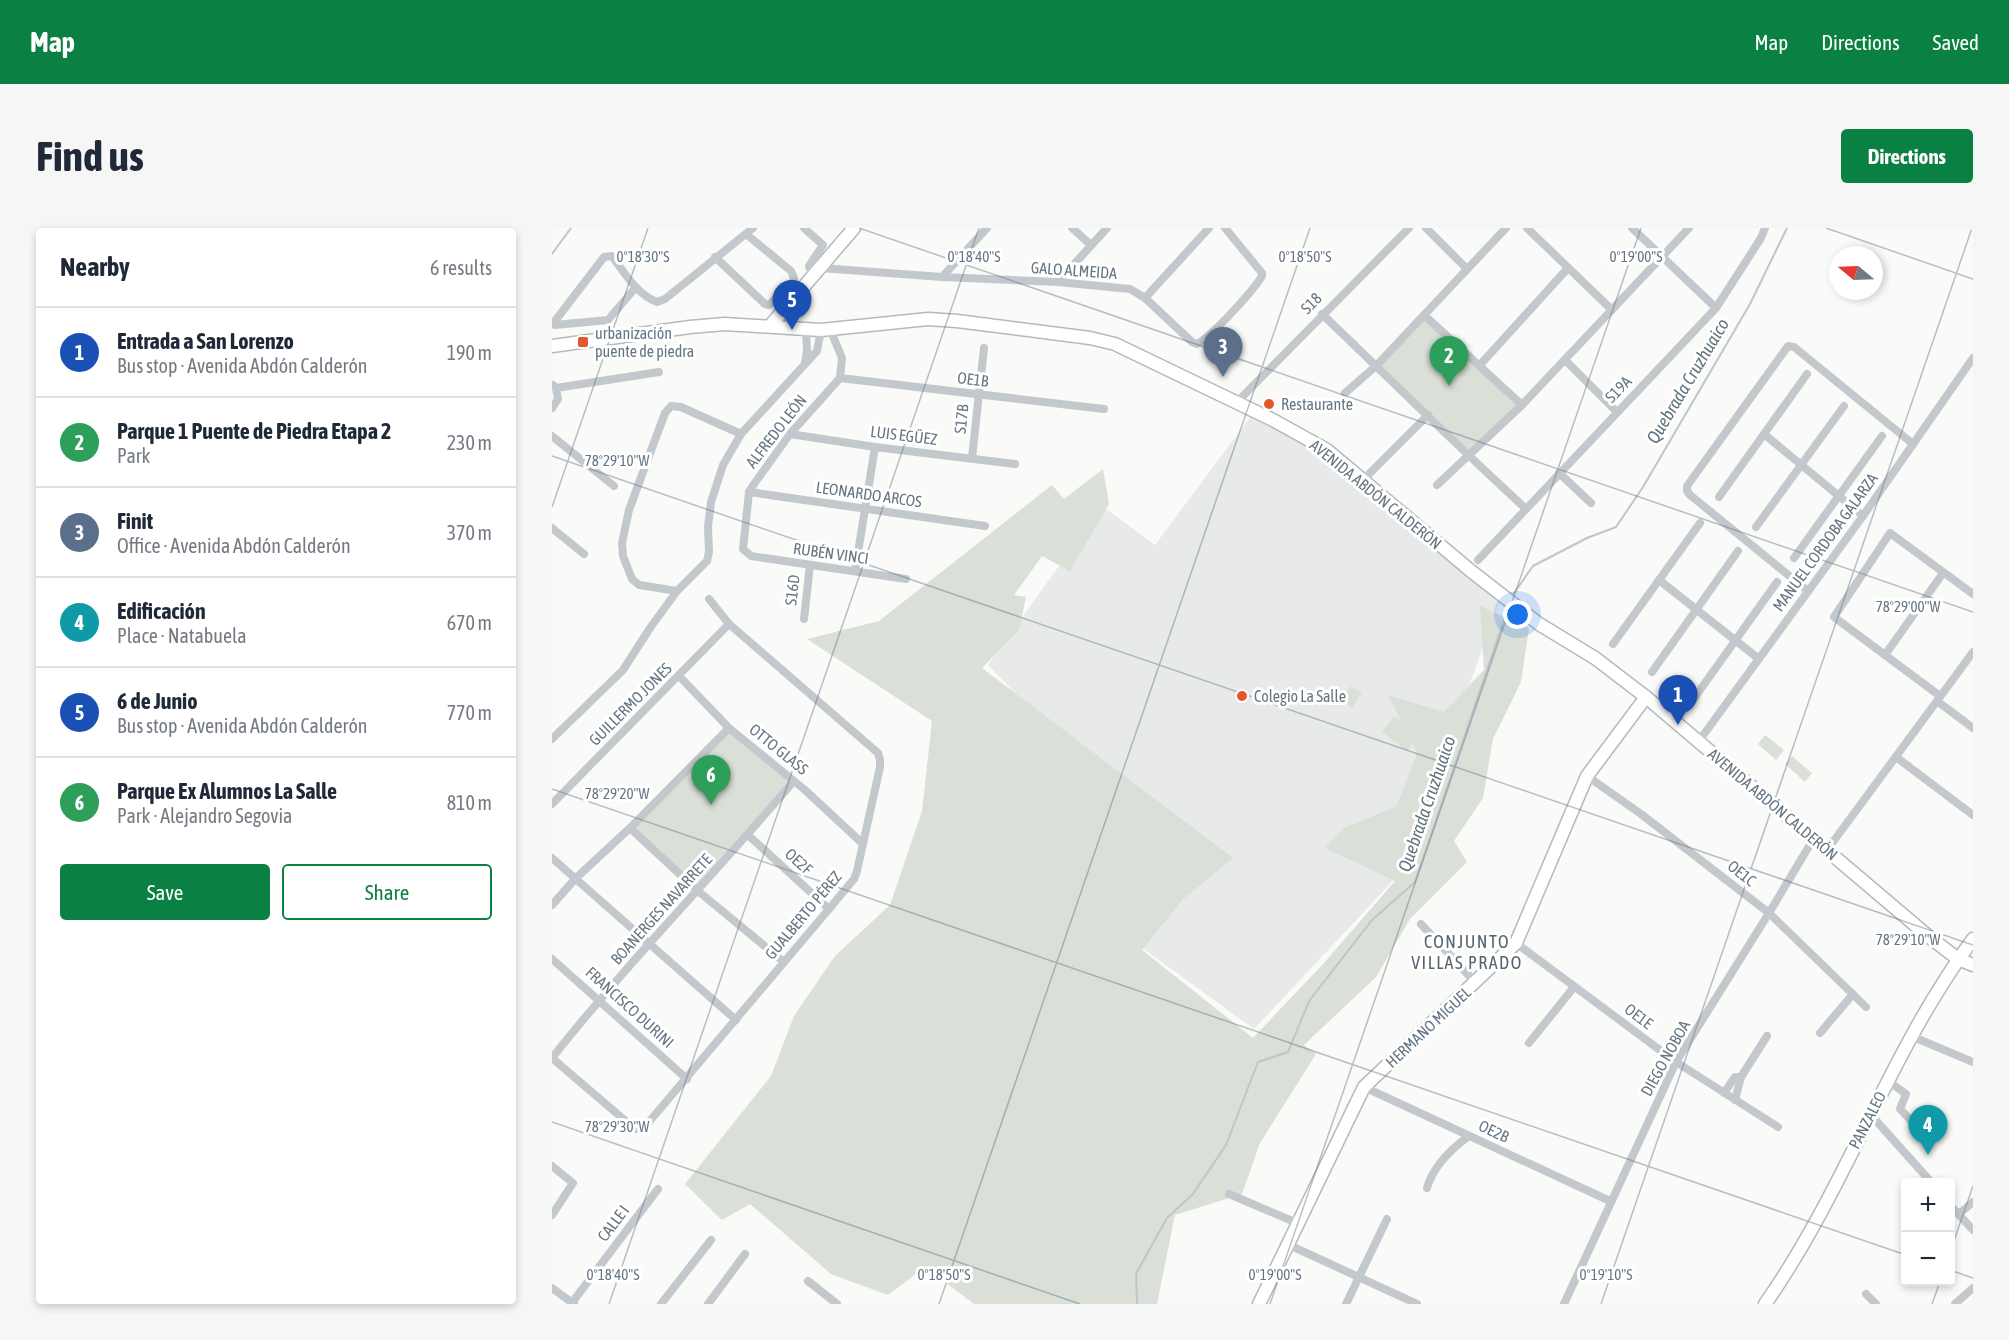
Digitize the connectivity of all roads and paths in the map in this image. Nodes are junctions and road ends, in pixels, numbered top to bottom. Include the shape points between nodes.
1 (804, 228) edge
2 (854, 228) edge
3 (987, 228) edge
4 (1072, 228) edge
5 (1107, 228) edge
6 (1209, 228) edge
7 (1225, 228) edge
8 (1409, 228) edge
9 (1426, 228) edge
10 (1506, 228) edge
11 (1527, 228) edge
12 (1632, 228) edge
13 (1689, 228) edge
14 (1765, 228) edge
15 (749, 231) edge
16 (1091, 245) junction
17 (715, 257) junction
18 (1662, 257) junction
19 (1568, 268) junction
20 (1467, 269) junction
21 (817, 273) junction
22 (942, 277) junction
23 (1058, 282) junction
24 (636, 287) junction
25 (1145, 298) junction
26 (1716, 308) junction
27 (1612, 310) junction
28 (1322, 314) junction
29 (1424, 315) junction
30 (770, 326) junction
31 (826, 330) junction
32 (806, 331) junction
33 (552, 346) edge
34 (984, 348) dead end
35 (1973, 358) edge
36 (1565, 360) junction
37 (804, 363) junction
38 (1376, 366) junction
39 (1479, 366) junction
40 (659, 372) dead end
41 (1807, 374) dead end
42 (840, 378) junction
43 (554, 386) edge
44 (1345, 393) dead end
45 (978, 395) junction
46 (1237, 402) junction
47 (1522, 405) junction
48 (1844, 406) dead end
49 (552, 408) edge
50 (1104, 409) dead end
51 (1617, 412) junction
52 (1428, 415) junction
53 (741, 434) junction
54 (790, 434) junction
55 (1764, 434) junction
56 (552, 436) edge
57 (1882, 436) dead end
58 (1913, 444) junction
59 (876, 447) junction
60 (1468, 457) junction
61 (972, 458) junction
62 (1015, 464) dead end
63 (1801, 465) junction
64 (1558, 473) junction
65 (1362, 481) junction
66 (1437, 485) dead end
67 (614, 486) dead end
68 (749, 492) junction
69 (1719, 496) dead end
70 (1839, 496) junction
71 (1591, 503) dead end
72 (866, 508) junction
73 (1525, 508) junction
74 (1863, 516) junction
75 (1700, 523) dead end
76 (985, 526) dead end
77 (1756, 527) dead end
78 (552, 528) edge
79 (1738, 551) dead end
80 (584, 554) dead end
81 (751, 556) joint
82 (1794, 558) dead end
83 (1478, 560) dead end
84 (810, 565) junction
85 (855, 571) junction
86 (1943, 573) junction
87 (906, 579) dead end
88 (1659, 580) junction
89 (1777, 582) dead end
90 (677, 591) junction
91 (1808, 591) junction
92 (1973, 594) edge
93 (709, 599) dead end
94 (1696, 609) junction
95 (804, 620) dead end
96 (729, 624) junction
97 (1735, 640) junction
98 (1613, 644) dead end
99 (1973, 652) edge
100 (1885, 655) junction
101 (1759, 659) junction
102 (1652, 672) dead end
103 (679, 676) junction
104 (1646, 697) junction
105 (1939, 699) junction
106 (1689, 704) dead end
107 (729, 728) junction
108 (1973, 728) edge
109 (552, 739) edge
110 (1699, 741) junction
111 (1896, 757) junction
112 (1587, 776) junction
113 (793, 782) junction
114 (552, 804) edge
115 (1973, 815) edge
116 (630, 828) junction
117 (748, 835) junction
118 (1814, 838) junction
119 (862, 843) junction
120 (1827, 850) junction
121 (552, 858) edge
122 (575, 879) junction
123 (698, 891) junction
124 (552, 905) edge
125 (830, 909) junction
126 (1770, 913) junction
127 (1421, 924) dead end
128 (1973, 939) edge
129 (1516, 944) junction
130 (649, 945) junction
131 (552, 958) edge
132 (1958, 959) junction
133 (783, 962) junction
134 (1973, 965) edge
135 (1475, 982) junction
136 (1574, 987) junction
137 (1853, 994) junction
138 (598, 999) junction
139 (1866, 1007) dead end
140 (736, 1020) junction
141 (1820, 1033) dead end
142 (1767, 1036) dead end
143 (1911, 1036) junction
144 (1529, 1043) dead end
145 (552, 1058) edge
146 (1676, 1062) junction
147 (1973, 1062) edge
148 (1741, 1077) junction
149 (687, 1079) junction
150 (1888, 1081) junction
151 (1364, 1087) junction
152 (1724, 1093) junction
153 (1735, 1100) junction
154 (1871, 1115) junction
155 (1778, 1127) dead end
156 (1923, 1133) dead end
157 (1469, 1136) junction
158 (552, 1166) edge
159 (1927, 1178) edge
160 (1427, 1188) dead end
161 (658, 1189) dead end
162 (1229, 1194) dead end
163 (1610, 1201) junction
164 (1973, 1202) edge
165 (1955, 1210) edge
166 (1959, 1214) junction
167 (552, 1215) edge
168 (1387, 1219) dead end
169 (1297, 1224) junction
170 (1973, 1230) edge
171 (711, 1240) dead end
172 (1287, 1244) junction
173 (745, 1254) dead end
174 (1359, 1277) junction
175 (808, 1281) dead end
176 (552, 1288) edge
177 (1973, 1288) edge
178 (1866, 1294) dead end
179 (572, 1303) edge
180 (661, 1304) edge
181 (708, 1304) edge
182 (837, 1304) edge
183 (1259, 1304) edge
184 (1346, 1304) edge
185 (1417, 1304) edge
186 (1564, 1304) edge
187 (1765, 1304) edge
188 (1876, 1304) edge
189 (1955, 1304) edge

1 - 21 street via 823,245 809,266
2 - 21 street
3 - 22 street
4 - 16 street
5 - 16 street
6 - 25 street
7 - 25 street, GALO ALMEIDA via 1262,273 1204,339 1197,344 1191,342
8 - 28 street, S18
9 - 20 street
10 - 20 street
11 - 19 street
12 - 18 street
13 - 18 street
14 - 26 street, S19A
15 - 17 street
15 - 17 street via 794,278 770,305
16 - 23 street
17 - 24 street via 665,299 651,300
18 - 26 street
18 - 27 street
19 - 27 street
19 - 39 street
20 - 29 street
21 - 22 street, GALO ALMEIDA
21 - 30 street
22 - 23 street, GALO ALMEIDA
23 - 25 street, GALO ALMEIDA via 1130,289
24 - 24 street via 608,320 555,325 608,256
26 - 51 street, S19A
27 - 36 street
28 - 38 street
28 - 46 street, S18
29 - 38 street
29 - 39 street
30 - 32 street, AVENIDA ABDÓN CALDERÓN
30 - 33 street, AVENIDA ABDÓN CALDERÓN via 690,327
31 - 32 street, AVENIDA ABDÓN CALDERÓN
31 - 37 street via 819,348
31 - 42 street via 840,352
31 - 46 street, AVENIDA ABDÓN CALDERÓN via 928,319 1102,340
32 - 37 street
34 - 45 street, S17B
35 - 58 street, MANUEL CORDOBA GALARZA
36 - 47 street
36 - 51 street
37 - 53 street
38 - 44 street
38 - 52 street
39 - 47 street
40 - 43 street
41 - 55 street
42 - 45 street, OE1B
42 - 54 street, ALFREDO LEÓN
43 - 49 street via 558,399
45 - 50 street, OE1B
45 - 61 street, S17B
46 - 65 street, AVENIDA ABDÓN CALDERÓN via 1327,450
47 - 60 street
48 - 63 street
51 - 64 street, S19A
52 - 60 street
52 - 65 street
53 - 90 street via 723,465 711,502 709,556
53 - 90 street via 681,407 671,406 665,413 629,510 622,556 632,579 639,585
54 - 59 street, LUIS EGÜEZ
54 - 68 street, ALFREDO LEÓN
55 - 63 street
55 - 69 street
56 - 67 street
57 - 70 street
58 - 74 street, MANUEL CORDOBA GALARZA
58 - 91 street via 1788,346 1701,466 1687,486 1688,493
59 - 61 street, LUIS EGÜEZ
59 - 72 street
60 - 66 street
60 - 73 street
61 - 62 street, LUIS EGÜEZ
63 - 70 street
63 - 77 street
64 - 71 street
64 - 73 street, S19A
65 - 104 street, AVENIDA ABDÓN CALDERÓN via 1539,624 1595,658
68 - 72 street, LEONARDO ARCOS
68 - 81 street, ALFREDO LEÓN via 742,545
70 - 74 street
70 - 82 street
72 - 76 street, LEONARDO ARCOS
72 - 85 street
73 - 83 street, S19A
74 - 91 street, MANUEL CORDOBA GALARZA
75 - 88 street
78 - 80 street
79 - 94 street
81 - 84 street, RUBÉN VINCI
84 - 85 street, RUBÉN VINCI
84 - 95 street, S16D
85 - 87 street, RUBÉN VINCI
86 - 92 street
86 - 100 street
86 - 100 street via 1890,533 1833,617
88 - 94 street
88 - 98 street
89 - 97 street
90 - 109 street via 623,670
91 - 101 street, MANUEL CORDOBA GALARZA
93 - 96 street, GUALBERTO PÉREZ
94 - 97 street
94 - 102 street
96 - 103 street, GUILLERMO JONES
96 - 119 street, GUALBERTO PÉREZ via 878,753 880,767
97 - 101 street
97 - 106 street
99 - 105 street
100 - 105 street
101 - 110 street, MANUEL CORDOBA GALARZA
103 - 107 street, OTTO GLASS
103 - 114 street, GUILLERMO JONES
104 - 110 street, AVENIDA ABDÓN CALDERÓN
104 - 112 street, HERMANO MIGUEL
105 - 108 street
105 - 111 street
107 - 113 street, OTTO GLASS
107 - 116 street
110 - 118 street, AVENIDA ABDÓN CALDERÓN
111 - 115 street
111 - 120 street
112 - 126 street, OE1C
112 - 129 street, HERMANO MIGUEL
113 - 117 street, BOANERGES NAVARRETE
113 - 119 street, OTTO GLASS
116 - 122 street
116 - 123 street
117 - 123 street, BOANERGES NAVARRETE
117 - 125 street, OE2F
118 - 120 street, AVENIDA ABDÓN CALDERÓN
118 - 126 street, DIEGO NOBOA
119 - 125 street, GUALBERTO PÉREZ via 854,879
120 - 132 street, AVENIDA ABDÓN CALDERÓN
121 - 122 street
122 - 124 street
122 - 130 street
123 - 130 street, BOANERGES NAVARRETE
123 - 133 street
125 - 133 street, GUALBERTO PÉREZ
126 - 137 street, OE1C
126 - 146 street, DIEGO NOBOA
127 - 135 street
128 - 132 street, PANZALEO
129 - 135 street, HERMANO MIGUEL
129 - 136 street, OE1E
130 - 138 street, BOANERGES NAVARRETE
130 - 140 street
131 - 138 street, FRANCISCO DURINI
132 - 134 street, AVENIDA ABDÓN CALDERÓN
132 - 143 street, PANZALEO
133 - 140 street, GUALBERTO PÉREZ
135 - 151 street, HERMANO MIGUEL
136 - 144 street
136 - 146 street, OE1E
137 - 139 street, OE1C
137 - 141 street
138 - 145 street, BOANERGES NAVARRETE
138 - 149 street, FRANCISCO DURINI
140 - 149 street, GUALBERTO PÉREZ
142 - 148 street
143 - 147 street
143 - 150 street, PANZALEO
145 - 149 street, GUALBERTO PÉREZ via 635,1129 643,1129
146 - 152 street, OE1E
146 - 163 street, DIEGO NOBOA
148 - 152 street via 1735,1077
148 - 153 street
150 - 154 street, PANZALEO
150 - 156 street via 1906,1094 1899,1107
151 - 157 street, OE2B
151 - 169 street, HERMANO MIGUEL
152 - 153 street, OE1E
153 - 155 street, OE1E
154 - 159 street
154 - 187 street, PANZALEO via 1795,1259
157 - 160 street via 1437,1167
157 - 163 street, OE2B
158 - 167 street via 573,1183
161 - 179 street, CALLE I
162 - 169 street
163 - 186 street, DIEGO NOBOA
164 - 166 street
165 - 166 street
166 - 170 street
168 - 174 street
169 - 172 street, HERMANO MIGUEL
171 - 180 street
172 - 174 street
172 - 183 street, HERMANO MIGUEL
173 - 181 street
174 - 184 street
174 - 185 street
175 - 182 street
176 - 179 street
177 - 189 street
178 - 188 street

